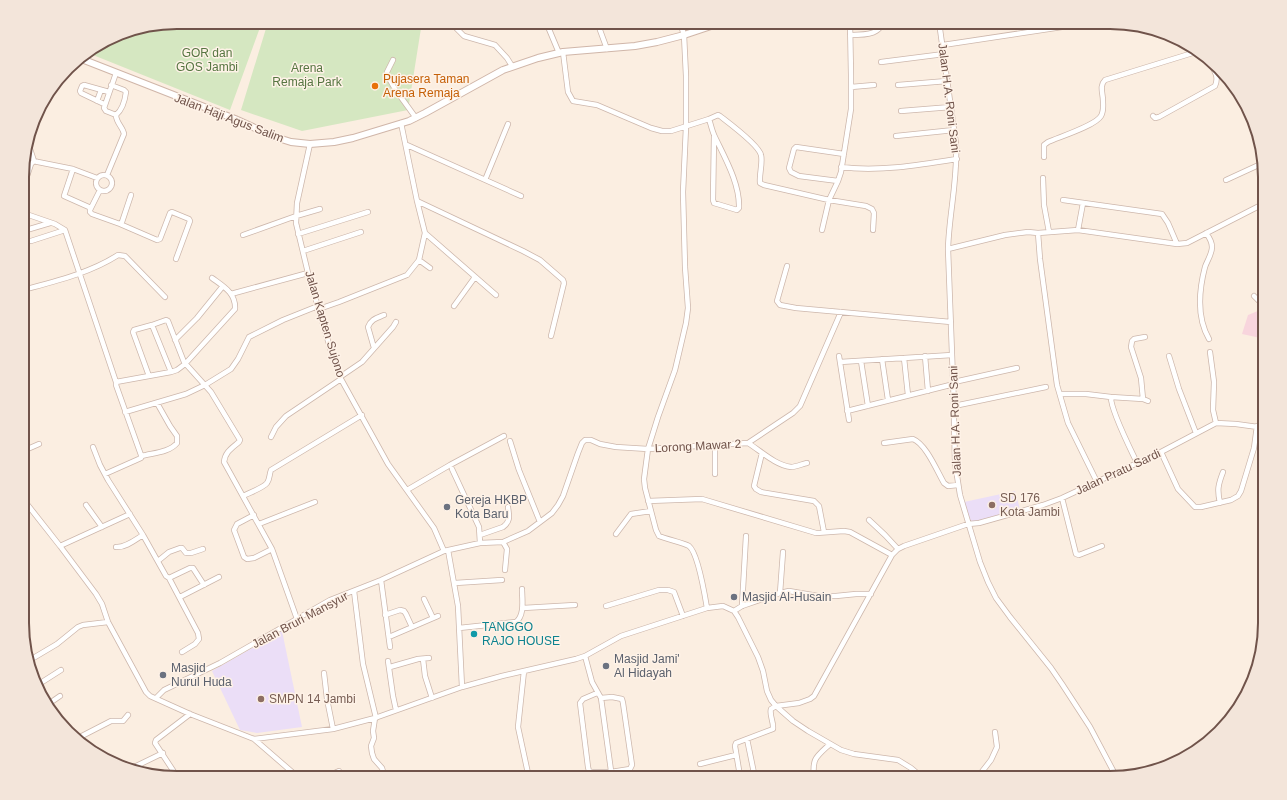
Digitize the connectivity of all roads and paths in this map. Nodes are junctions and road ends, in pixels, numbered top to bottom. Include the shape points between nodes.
1 (457, 29) edge
2 (549, 29) edge
3 (600, 29) edge
4 (682, 29) edge
5 (702, 29) edge
6 (850, 29) edge
7 (879, 29) edge
8 (940, 29) edge
9 (1041, 29) edge
10 (684, 35) junction
11 (850, 35) junction
12 (943, 45) junction
13 (607, 49) junction
14 (561, 53) junction
15 (1191, 53) edge
16 (944, 54) junction
17 (393, 60) dead end
18 (86, 61) edge
19 (881, 62) dead end
20 (512, 66) junction
21 (1215, 72) edge
22 (116, 73) junction
23 (947, 81) junction
24 (898, 84) dead end
25 (111, 85) junction
26 (874, 85) dead end
27 (851, 87) junction
28 (102, 90) junction
29 (109, 92) junction
30 (97, 101) junction
31 (104, 104) junction
32 (951, 107) junction
33 (901, 111) dead end
34 (116, 116) junction
35 (1153, 116) dead end
36 (416, 118) junction
37 (709, 119) junction
38 (401, 123) junction
39 (508, 124) dead end
40 (686, 126) junction
41 (954, 130) junction
42 (714, 136) junction
43 (896, 136) dead end
44 (310, 144) junction
45 (407, 145) junction
46 (31, 154) edge
47 (844, 154) junction
48 (1044, 157) dead end
49 (957, 159) junction
50 (30, 162) edge
51 (33, 163) junction
52 (1258, 165) edge
53 (841, 167) junction
54 (73, 169) junction
55 (29, 173) edge
56 (107, 175) junction
57 (97, 178) junction
58 (1043, 178) dead end
59 (485, 180) junction
60 (1226, 180) dead end
61 (838, 181) junction
62 (100, 190) junction
63 (131, 195) dead end
64 (521, 196) dead end
65 (829, 200) junction
66 (1063, 200) dead end
67 (417, 201) junction
68 (1083, 203) junction
69 (1258, 207) edge
70 (91, 208) junction
71 (320, 209) dead end
72 (368, 212) dead end
73 (29, 214) edge
74 (296, 216) junction
75 (51, 223) junction
76 (120, 224) junction
77 (29, 229) edge
78 (65, 230) junction
79 (822, 230) dead end
80 (873, 230) dead end
81 (1078, 230) junction
82 (361, 232) dead end
83 (1049, 232) junction
84 (425, 233) junction
85 (1038, 233) junction
86 (1206, 233) junction
87 (298, 234) junction
88 (243, 235) dead end
89 (31, 241) dead end
90 (1177, 244) junction
91 (948, 249) junction
92 (303, 251) junction
93 (176, 259) dead end
94 (418, 260) junction
95 (787, 266) dead end
96 (430, 268) dead end
97 (308, 273) junction
98 (79, 274) junction
99 (475, 277) junction
100 (212, 278) dead end
101 (223, 286) junction
102 (29, 288) edge
103 (231, 294) junction
104 (496, 295) dead end
105 (1254, 296) dead end
106 (165, 297) dead end
107 (1258, 300) edge
108 (454, 306) dead end
109 (319, 308) junction
110 (841, 312) junction
111 (384, 315) dead end
112 (396, 322) dead end
113 (951, 322) junction
114 (152, 325) junction
115 (551, 336) dead end
116 (1145, 337) dead end
117 (175, 340) junction
118 (1209, 340) dead end
119 (374, 348) junction
120 (1210, 352) dead end
121 (952, 355) junction
122 (839, 356) dead end
123 (925, 356) junction
124 (1169, 356) dead end
125 (904, 358) junction
126 (882, 359) junction
127 (861, 361) junction
128 (840, 362) junction
129 (185, 364) junction
130 (1017, 368) dead end
131 (171, 372) junction
132 (149, 376) junction
133 (341, 378) junction
134 (116, 382) junction
135 (954, 383) junction
136 (205, 385) junction
137 (1046, 388) dead end
138 (928, 390) junction
139 (1060, 394) junction
140 (908, 395) junction
141 (1111, 397) junction
142 (888, 400) junction
143 (157, 403) junction
144 (868, 406) junction
145 (954, 406) junction
146 (847, 411) junction
147 (125, 412) junction
148 (362, 415) junction
149 (849, 420) dead end
150 (1216, 423) junction
151 (1257, 426) joint
152 (1196, 433) junction
153 (504, 436) dead end
154 (271, 437) dead end
155 (510, 441) dead end
156 (884, 443) dead end
157 (39, 444) dead end
158 (748, 444) junction
159 (715, 446) junction
160 (93, 447) dead end
161 (29, 448) edge
162 (648, 449) junction
163 (1160, 452) junction
164 (762, 453) junction
165 (142, 456) junction
166 (807, 463) dead end
167 (1138, 463) junction
168 (452, 469) dead end
169 (1223, 472) dead end
170 (105, 474) junction
171 (715, 474) dead end
172 (1097, 482) junction
173 (958, 485) junction
174 (407, 490) junction
175 (243, 496) junction
176 (1062, 498) junction
177 (648, 501) junction
178 (315, 502) dead end
179 (1220, 503) junction
180 (86, 505) dead end
181 (29, 507) edge
182 (508, 507) dead end
183 (651, 511) junction
184 (130, 514) junction
185 (254, 515) junction
186 (869, 520) dead end
187 (540, 522) junction
188 (259, 524) junction
189 (968, 524) junction
190 (102, 527) junction
191 (824, 532) junction
192 (616, 534) dead end
193 (143, 535) junction
194 (480, 535) junction
195 (746, 536) dead end
196 (503, 542) junction
197 (480, 543) junction
198 (60, 546) junction
199 (116, 546) dead end
200 (1102, 546) dead end
201 (203, 549) dead end
202 (272, 549) junction
203 (898, 549) junction
204 (446, 550) junction
205 (783, 552) dead end
206 (892, 555) junction
207 (158, 561) junction
208 (505, 570) dead end
209 (219, 577) dead end
210 (169, 578) junction
211 (381, 580) junction
212 (502, 580) dead end
213 (455, 584) junction
214 (204, 585) junction
215 (522, 589) dead end
216 (354, 591) junction
217 (780, 593) junction
218 (871, 594) junction
219 (180, 598) junction
220 (424, 599) dead end
221 (575, 605) dead end
222 (606, 606) dead end
223 (742, 606) junction
224 (523, 608) junction
225 (707, 608) junction
226 (734, 611) junction
227 (385, 614) junction
228 (438, 616) dead end
229 (682, 616) junction
230 (297, 618) junction
231 (433, 618) junction
232 (108, 622) junction
233 (412, 627) junction
234 (459, 628) junction
235 (389, 637) junction
236 (390, 647) dead end
237 (182, 652) dead end
238 (585, 656) junction
239 (33, 658) edge
240 (429, 658) dead end
241 (423, 659) junction
242 (61, 670) dead end
243 (524, 671) junction
244 (324, 673) dead end
245 (42, 682) edge
246 (462, 687) junction
247 (597, 694) junction
248 (60, 696) dead end
249 (156, 698) junction
250 (432, 698) junction
251 (600, 698) junction
252 (52, 702) edge
253 (776, 706) junction
254 (396, 710) junction
255 (190, 714) junction
256 (128, 715) dead end
257 (376, 718) junction
258 (333, 728) junction
259 (995, 732) dead end
260 (82, 736) edge
261 (254, 739) junction
262 (747, 739) junction
263 (830, 744) junction
264 (163, 753) junction
265 (736, 755) junction
266 (700, 764) dead end
267 (138, 766) edge
268 (911, 768) junction
269 (174, 771) edge
270 (291, 771) edge
271 (383, 771) edge
272 (527, 771) edge
273 (589, 771) edge
274 (611, 771) edge
275 (617, 771) edge
276 (739, 771) edge
277 (754, 771) edge
278 (813, 771) edge
279 (912, 771) edge
280 (915, 771) edge
281 (982, 771) edge
282 (1113, 771) edge

1 - 20 street via 464,36 495,45
2 - 14 street
3 - 13 street
4 - 10 street
5 - 10 main road, Jalan Haji Agus Salim
6 - 11 street
7 - 11 street via 870,34
8 - 12 street, Jalan H.A. Roni Sani
9 - 12 street
10 - 13 main road, Jalan Haji Agus Salim via 657,42
10 - 40 street
11 - 27 street
12 - 16 street, Jalan H.A. Roni Sani
13 - 14 main road, Jalan Haji Agus Salim
14 - 20 main road, Jalan Haji Agus Salim
14 - 40 street via 572,101 597,105 662,131
15 - 48 street via 1105,80 1101,88 1103,110 1099,119 1048,142 1044,145
16 - 19 street
16 - 23 street, Jalan H.A. Roni Sani
17 - 36 street via 387,75
18 - 22 main road, Jalan Haji Agus Salim
20 - 36 main road, Jalan Haji Agus Salim
21 - 35 street via 1217,76 1215,86 1159,117
22 - 25 street
22 - 44 main road, Jalan Haji Agus Salim via 275,137
23 - 24 street
23 - 32 street, Jalan H.A. Roni Sani
25 - 29 street
25 - 34 street via 126,92
26 - 27 street
27 - 47 street via 851,109
28 - 29 street
28 - 30 street
28 - 30 street via 82,86 81,93
29 - 31 street
30 - 31 street
31 - 34 street via 104,110
32 - 33 street
32 - 41 street, Jalan H.A. Roni Sani
34 - 56 street via 124,134
36 - 38 main road, Jalan Haji Agus Salim
37 - 40 street
37 - 42 street
37 - 65 street via 720,116 760,151 760,183
38 - 44 main road, Jalan Haji Agus Salim via 353,138
38 - 45 street
39 - 59 street
40 - 162 street via 683,192 688,308 675,370
41 - 43 street
41 - 49 street, Jalan H.A. Roni Sani
42 - 42 street via 737,188 737,210 714,203 713,200
44 - 74 street, Jalan Kapten Sujono
45 - 59 street
45 - 67 street
46 - 51 street
47 - 53 street
47 - 61 street via 796,147 789,168 799,176
49 - 53 street via 873,168
49 - 91 street, Jalan H.A. Roni Sani via 948,226
50 - 51 street
51 - 54 street
51 - 55 street
52 - 60 street
53 - 61 street
54 - 57 street
54 - 70 street via 64,196
56 - 57 street
56 - 62 street via 112,180 111,187 108,190
57 - 62 street via 96,185
58 - 83 street
59 - 64 street
61 - 65 street
62 - 70 street
63 - 76 street
65 - 79 street
65 - 80 street via 872,209
66 - 68 street
67 - 84 street
67 - 115 street via 524,251 540,260 561,278 564,283
68 - 81 street
68 - 90 street via 1162,214
69 - 86 street
70 - 76 street via 92,214
71 - 74 street
72 - 87 street
73 - 75 street
74 - 87 street, Jalan Kapten Sujono
74 - 88 street
75 - 77 street
75 - 78 street
76 - 93 street via 158,240 170,213 189,219
78 - 89 street
78 - 98 street
81 - 83 street
81 - 90 street
82 - 92 street
83 - 85 street
84 - 94 street
84 - 99 street
85 - 91 street via 1005,235
85 - 139 street
86 - 90 street via 1187,243
86 - 118 street via 1213,248 1205,267 1200,299 1204,331
87 - 92 street, Jalan Kapten Sujono
91 - 113 street, Jalan H.A. Roni Sani
92 - 97 street, Jalan Kapten Sujono
94 - 96 street
94 - 109 street via 407,275
95 - 110 street via 778,305
97 - 103 street
97 - 109 street, Jalan Kapten Sujono
98 - 102 street
98 - 106 street via 118,255 125,256
98 - 134 street
99 - 104 street
99 - 108 street
100 - 101 street
101 - 103 street
101 - 117 street
103 - 129 street via 235,303 234,310
105 - 107 street
109 - 133 street, Jalan Kapten Sujono
109 - 136 street via 283,320 249,337 231,369
110 - 113 street
110 - 158 street via 800,406
111 - 119 street via 372,320 368,327
112 - 119 street
113 - 121 street, Jalan H.A. Roni Sani
114 - 117 street via 168,320
114 - 131 street
114 - 132 street via 134,330 133,334
116 - 141 street via 1134,339 1131,347 1145,400
117 - 129 street
119 - 133 street via 362,362
120 - 150 street
121 - 123 street
121 - 135 street, Jalan H.A. Roni Sani
122 - 128 street
123 - 125 street
123 - 138 street
124 - 152 street
125 - 126 street
125 - 140 street
126 - 127 street
126 - 142 street
127 - 128 street
127 - 144 street
128 - 146 street
129 - 131 street
129 - 136 street
130 - 135 street
131 - 132 street
132 - 134 street
133 - 148 street, Jalan Kapten Sujono
133 - 154 street via 286,416
134 - 147 street
135 - 138 street
135 - 145 street, Jalan H.A. Roni Sani
136 - 143 street
136 - 175 street via 240,440 229,450 224,462
137 - 145 street
138 - 140 street
139 - 141 street
139 - 172 street via 1068,423
140 - 142 street
141 - 167 street via 1116,416
142 - 144 street
143 - 147 street
143 - 165 street via 177,436 177,443 174,447
144 - 146 street
145 - 173 street, Jalan H.A. Roni Sani
146 - 149 street
147 - 165 street
148 - 174 street, Jalan Kapten Sujono via 388,464
148 - 175 street via 271,470 268,483
150 - 151 street, Jalan Pratu Sardi
150 - 152 street, Jalan Pratu Sardi
151 - 179 street via 1254,448 1241,491 1234,499
152 - 163 street, Jalan Pratu Sardi
153 - 174 street
155 - 187 street
156 - 173 street via 913,439 917,441 925,449 944,483 948,486
157 - 161 street
158 - 159 street, Lorong Mawar 2
158 - 164 street
159 - 162 street, Lorong Mawar 2
159 - 171 street
160 - 170 street
162 - 177 street via 644,479
162 - 187 street, Lorong Mawar 2 via 616,447 585,440 563,496 552,513
163 - 167 street, Jalan Pratu Sardi
163 - 179 street via 1178,489 1193,505 1201,507
164 - 166 street via 790,466
164 - 191 street via 754,486 756,489 814,501 819,506
165 - 170 street
167 - 172 street, Jalan Pratu Sardi
168 - 194 street via 479,527
169 - 179 street via 1218,491
170 - 184 street
172 - 176 street, Jalan Pratu Sardi
173 - 189 street, Jalan H.A. Roni Sani
174 - 204 street, Jalan Kapten Sujono
175 - 185 street
176 - 189 street, Jalan Pratu Sardi
176 - 200 street via 1076,554
177 - 183 street
177 - 191 street via 702,499 816,533
178 - 188 street
180 - 190 street
181 - 198 street
182 - 194 street via 509,520 506,525
183 - 192 street via 631,514
183 - 225 street via 659,536 688,546 693,551
184 - 190 street
184 - 193 street
185 - 188 street
185 - 202 street via 237,524 234,530 244,558 254,558
186 - 203 street
187 - 196 street via 528,531
188 - 202 street
189 - 203 street, Jalan Pratu Sardi
189 - 282 street, Jalan H.A. Roni Sani via 980,562 996,598 1051,668 1090,727
190 - 198 street
191 - 206 street via 850,532
193 - 199 street via 125,545
193 - 207 street
194 - 197 street
195 - 223 street
196 - 197 street, Jalan Bruri Mansyur
196 - 208 street via 507,549
197 - 204 street, Jalan Bruri Mansyur
198 - 232 street via 96,594
201 - 207 street via 186,553 180,548 169,552
202 - 230 street
203 - 206 street
204 - 211 street, Jalan Bruri Mansyur
204 - 213 street, Jalan Kapten Sujono
205 - 217 street
206 - 218 street
207 - 210 street via 164,574
209 - 214 street
210 - 214 street via 193,568
210 - 219 street
211 - 216 street, Jalan Bruri Mansyur
211 - 227 street
212 - 213 street
213 - 234 street, Jalan Kapten Sujono
214 - 219 street
215 - 224 street
216 - 230 street, Jalan Bruri Mansyur via 330,600
216 - 257 street via 363,664
217 - 218 street via 790,591 836,596
217 - 223 street
218 - 253 street via 814,696 806,701
219 - 237 street via 199,640
220 - 231 street
221 - 224 street
222 - 229 street via 659,590 668,590 674,592
223 - 226 street
224 - 234 street via 516,622
225 - 226 street via 723,606
225 - 229 street
226 - 253 street via 758,657 767,691
227 - 233 street via 404,611
227 - 235 street
228 - 231 street
229 - 238 street via 621,636
230 - 249 street, Jalan Bruri Mansyur via 220,663 164,690
231 - 233 street
232 - 239 street via 78,627
232 - 249 street via 142,686 150,696
233 - 235 street
234 - 246 street, Jalan Kapten Sujono
235 - 236 street
238 - 243 street
238 - 247 street
240 - 241 street
241 - 250 street
241 - 254 street via 389,664
242 - 245 street
243 - 246 street
243 - 272 street via 518,727
244 - 258 street
246 - 250 street
247 - 251 street
247 - 273 street via 583,699 580,703
248 - 252 street
249 - 255 street
250 - 254 street
251 - 274 street
251 - 275 street via 622,699 632,765 630,769
253 - 262 street via 771,708 770,712 773,728
253 - 263 street via 793,721
254 - 257 street
255 - 261 street
255 - 264 street via 156,740
256 - 260 street via 123,721 112,721
257 - 258 street
257 - 271 street via 371,746 374,759
258 - 261 street
259 - 281 street via 997,747
261 - 270 street
262 - 265 street via 736,743
262 - 277 street
263 - 268 street via 854,754 898,760
263 - 278 street via 814,760
264 - 267 street
264 - 269 street
265 - 266 street
265 - 276 street
268 - 279 street
268 - 280 street

